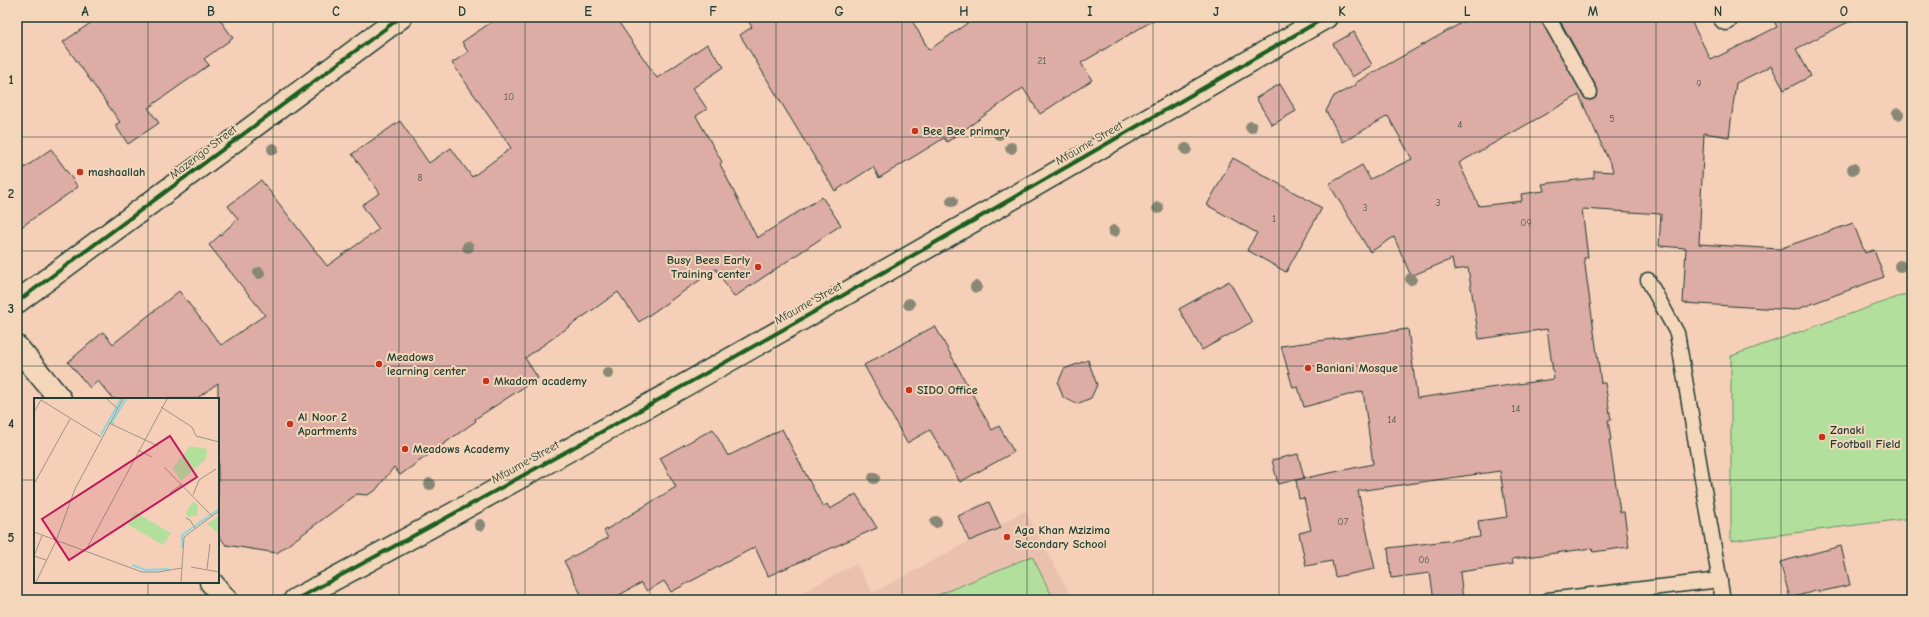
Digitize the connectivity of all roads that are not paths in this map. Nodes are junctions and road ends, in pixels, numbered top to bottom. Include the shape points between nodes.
1 (401, 17) edge
2 (1326, 17) edge
3 (1548, 17) edge
4 (1590, 92) dead end
5 (1648, 280) dead end
6 (17, 302) edge
7 (17, 347) edge
8 (59, 398) edge
9 (1720, 580) junction
10 (212, 583) edge
11 (226, 600) edge
12 (295, 600) edge
13 (1548, 600) edge
14 (1723, 600) edge

1 - 6 street, Mazengo Street
2 - 12 street, Mfaume Street via 925,249
3 - 4 lane
5 - 9 lane via 1677,333
7 - 8 street
9 - 13 lane
9 - 14 lane
10 - 11 street

